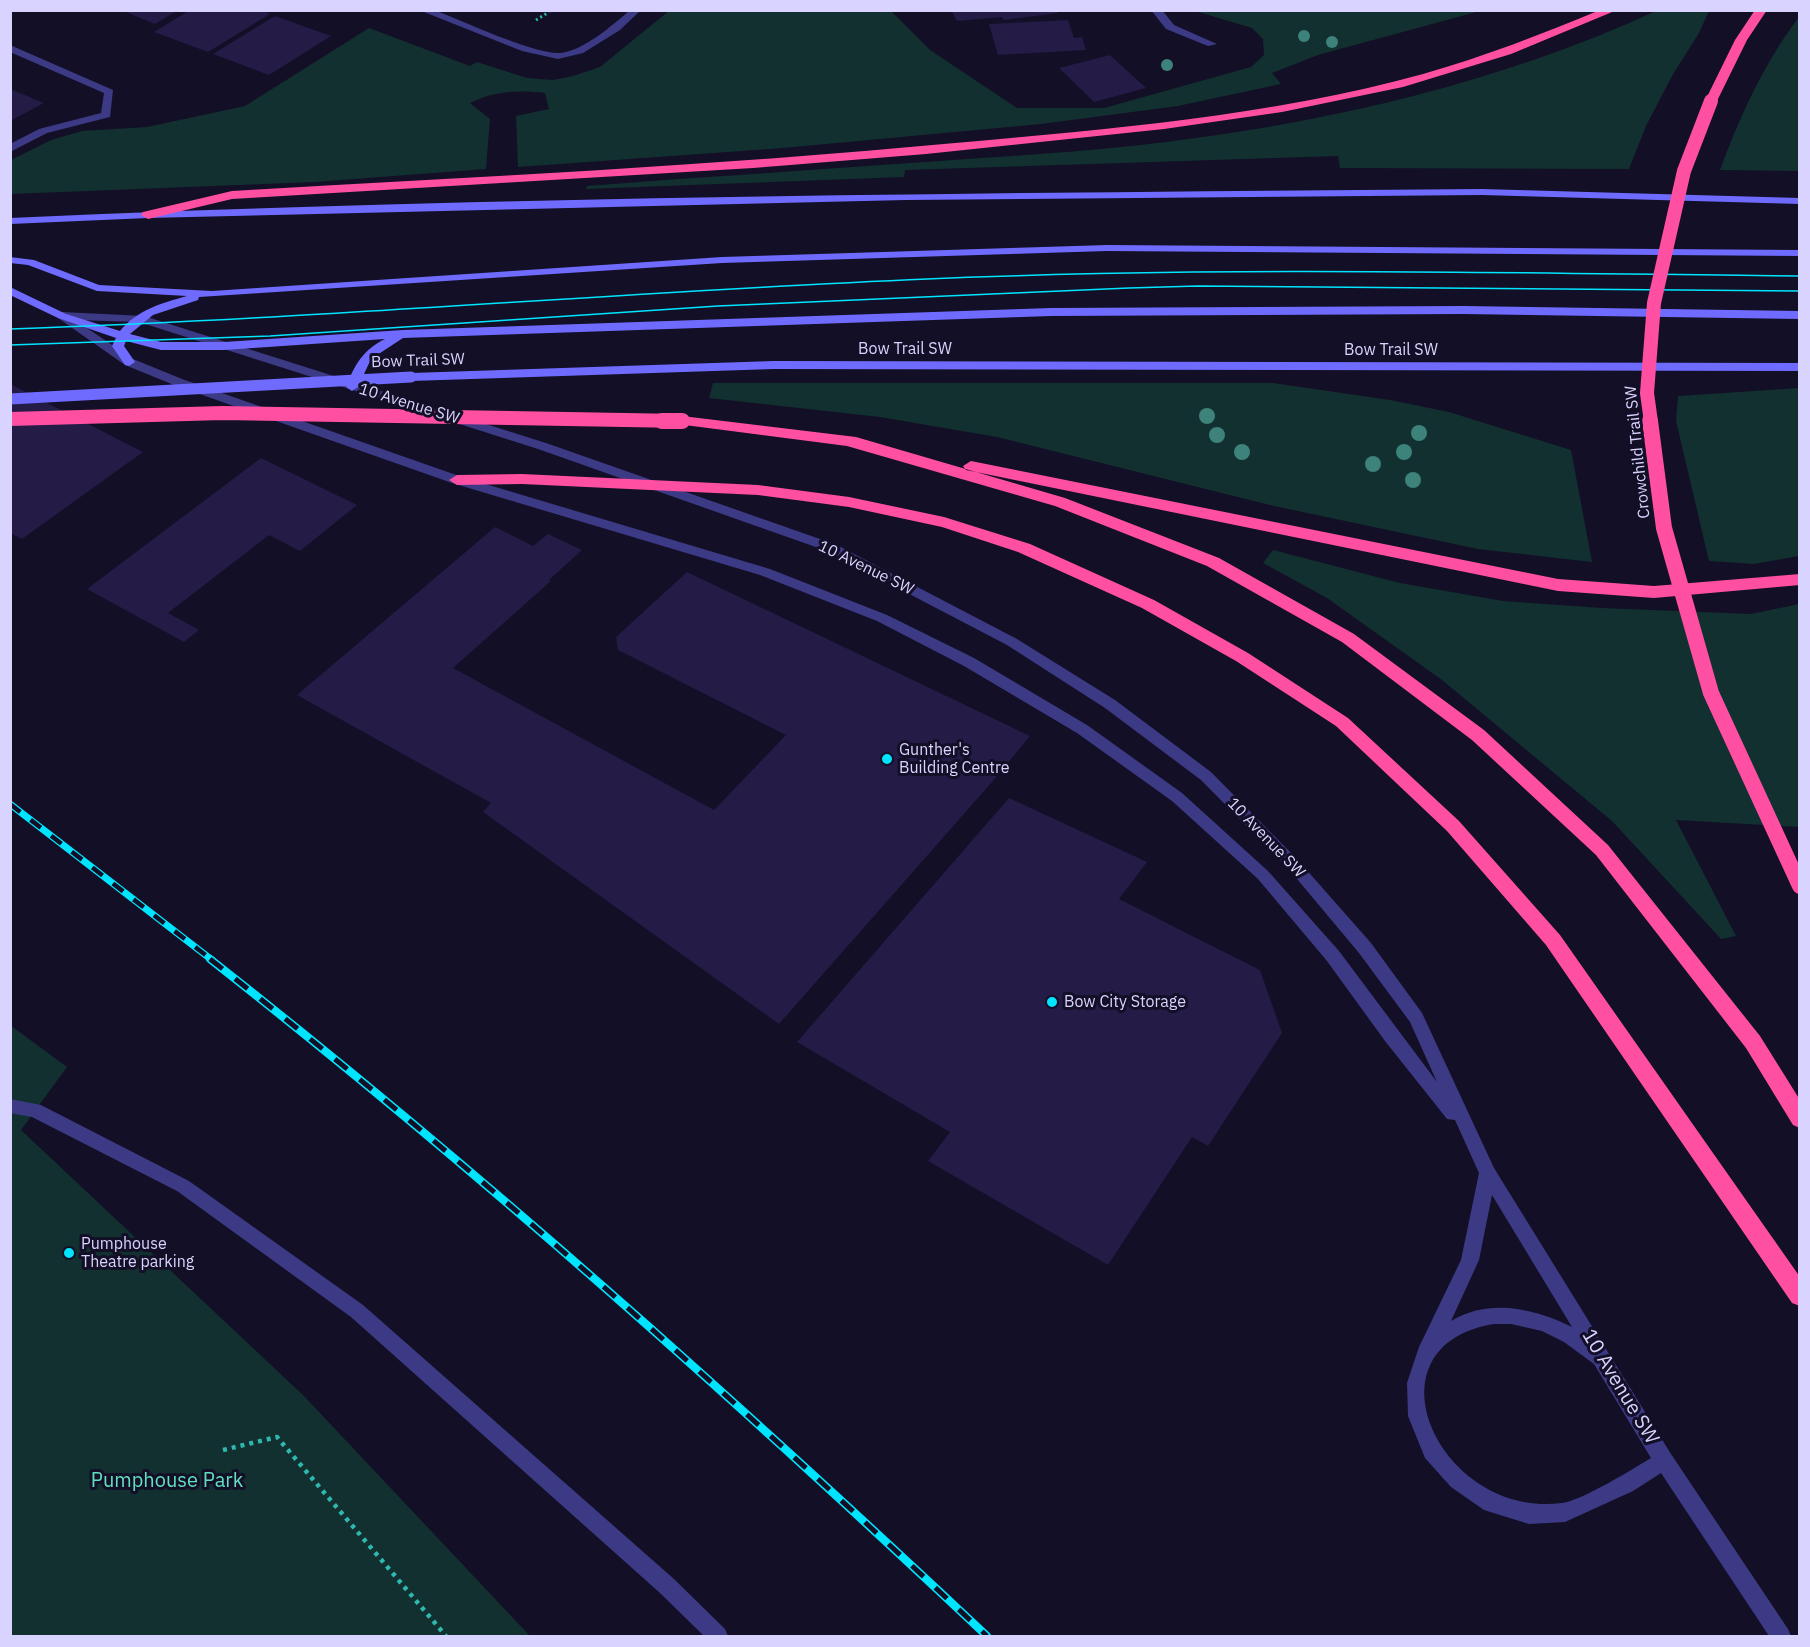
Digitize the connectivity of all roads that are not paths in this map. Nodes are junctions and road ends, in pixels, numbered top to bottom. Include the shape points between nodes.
1 (424, 10) edge
2 (636, 10) edge
3 (1156, 10) edge
4 (1611, 10) edge
5 (1761, 10) edge
6 (1212, 44) dead end
7 (10, 48) edge
8 (10, 149) edge
9 (1800, 201) edge
10 (148, 215) junction
11 (10, 221) edge
12 (1800, 253) edge
13 (10, 260) edge
14 (10, 290) edge
15 (212, 294) junction
16 (1800, 315) edge
17 (62, 316) junction
18 (140, 318) junction
19 (403, 334) junction
20 (122, 336) junction
21 (224, 346) junction
22 (129, 362) junction
23 (1800, 367) edge
24 (352, 387) junction
25 (10, 399) edge
26 (10, 419) edge
27 (844, 440) junction
28 (457, 480) junction
29 (658, 485) junction
30 (1800, 579) edge
31 (1800, 886) edge
32 (10, 1106) edge
33 (1800, 1119) edge
34 (1468, 1132) junction
35 (1488, 1173) junction
36 (1800, 1296) edge
37 (1426, 1353) junction
38 (1604, 1360) junction
39 (1664, 1461) junction
40 (718, 1636) edge
41 (1781, 1636) edge

1 - 2 street via 526,49 558,56 579,51
3 - 6 street via 1170,27
4 - 10 highway via 1516,49 1399,84 1227,117 832,158 232,195
5 - 31 highway, Crowchild Trail SW, bridge via 1741,39 1711,101 1684,171 1654,303 1647,393 1664,528 1711,693
7 - 8 street via 110,92 106,115 43,131
9 - 10 main road via 1458,192 894,197
10 - 11 main road
12 - 15 main road via 1107,248 722,260
13 - 15 main road via 30,262 97,288
14 - 17 main road, 10 Avenue SW
15 - 18 main road via 177,302
16 - 19 main road via 1462,310 1051,312
17 - 18 street, 10 Avenue SW
17 - 20 main road
17 - 22 street, 10 Avenue SW
18 - 20 main road
18 - 21 street, 10 Avenue SW
19 - 21 main road
19 - 24 main road via 369,351
20 - 21 main road via 161,346
20 - 22 main road via 118,346
21 - 24 street, 10 Avenue SW
22 - 28 street, 10 Avenue SW
23 - 25 main road, Bow Trail SW, bridge via 774,365 411,377
24 - 29 street, 10 Avenue SW
26 - 27 highway, bridge via 223,413 681,421
27 - 30 highway via 1558,585 1654,592
27 - 33 highway via 1060,502 1202,558 1348,638 1478,735 1602,850 1753,1042
28 - 29 highway
28 - 34 street, 10 Avenue SW via 765,572 882,618 969,662 1082,729 1177,797 1263,875 1333,956
29 - 34 street, 10 Avenue SW via 832,548 1011,642 1110,704 1206,776 1292,863 1416,1018
29 - 36 highway via 758,490 849,502 944,522 1024,548 1148,604 1242,657 1342,722 1453,826 1553,940
32 - 40 street via 35,1110 183,1186 357,1311 667,1586
34 - 35 street, 10 Avenue SW
35 - 37 street via 1470,1260
35 - 38 street, 10 Avenue SW
37 - 38 street via 1444,1332 1470,1319 1499,1314 1531,1319 1562,1331
37 - 39 street via 1416,1383 1418,1416 1432,1451 1458,1480 1491,1503 1529,1514 1565,1512 1626,1484
38 - 39 street, 10 Avenue SW
39 - 41 street, 10 Avenue SW

